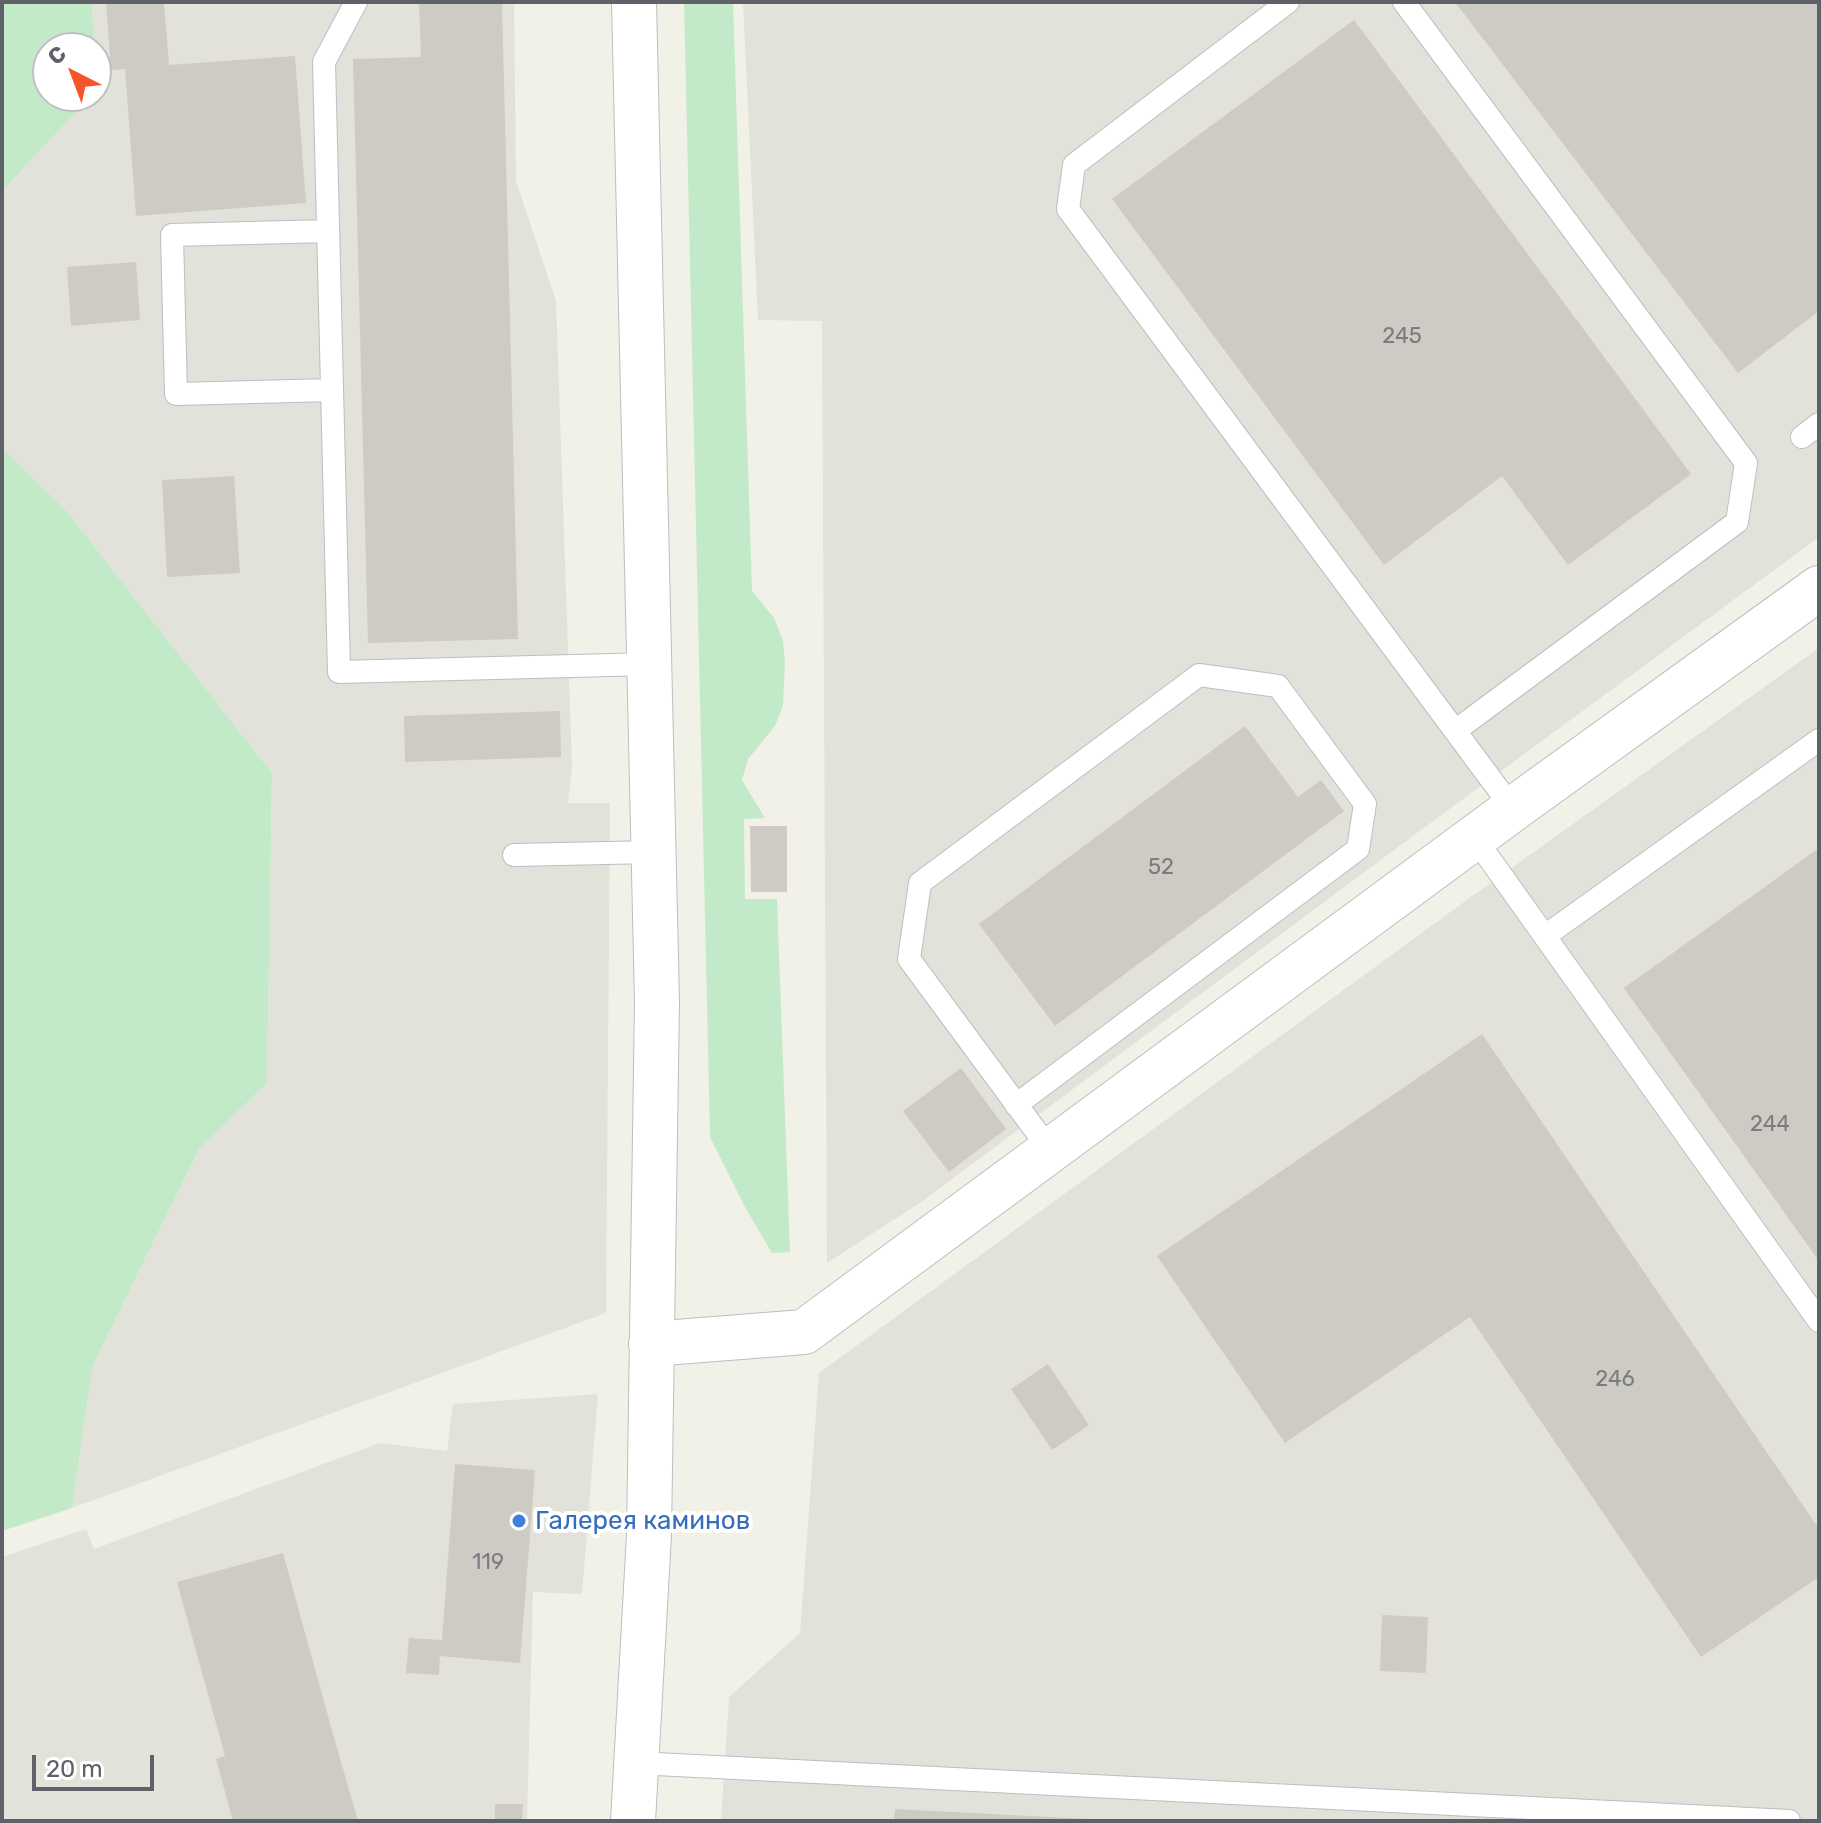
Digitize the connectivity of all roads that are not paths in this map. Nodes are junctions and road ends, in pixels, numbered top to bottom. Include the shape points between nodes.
1 (356, 2) edge
2 (634, 2) edge
3 (1288, 2) edge
4 (1404, 2) edge
5 (328, 231) junction
6 (332, 390) junction
7 (1819, 588) edge
8 (650, 664) junction
9 (1455, 731) junction
10 (1819, 740) edge
11 (1513, 809) junction
12 (1474, 837) junction
13 (654, 852) junction
14 (514, 855) dead end
15 (1545, 936) junction
16 (1016, 1105) junction
17 (1050, 1150) junction
18 (1819, 1321) edge
19 (651, 1344) junction
20 (636, 1763) junction
21 (633, 1821) edge
22 (1789, 1821) edge

1 - 5 lane via 324,62
2 - 8 street
3 - 9 lane via 1074,165 1068,209
4 - 9 lane via 1746,463 1737,522
5 - 6 lane
5 - 6 lane via 172,235 176,394
6 - 8 lane via 339,672
7 - 11 street
8 - 13 street
9 - 11 lane
10 - 15 lane
11 - 12 street
12 - 15 lane
12 - 17 street
13 - 14 lane
13 - 19 street
15 - 18 lane
16 - 16 lane via 909,959 920,883 1199,675 1278,686 1365,804 1358,849
16 - 17 lane
17 - 19 street via 804,1332
19 - 20 street via 649,1535
20 - 21 street
20 - 22 lane

